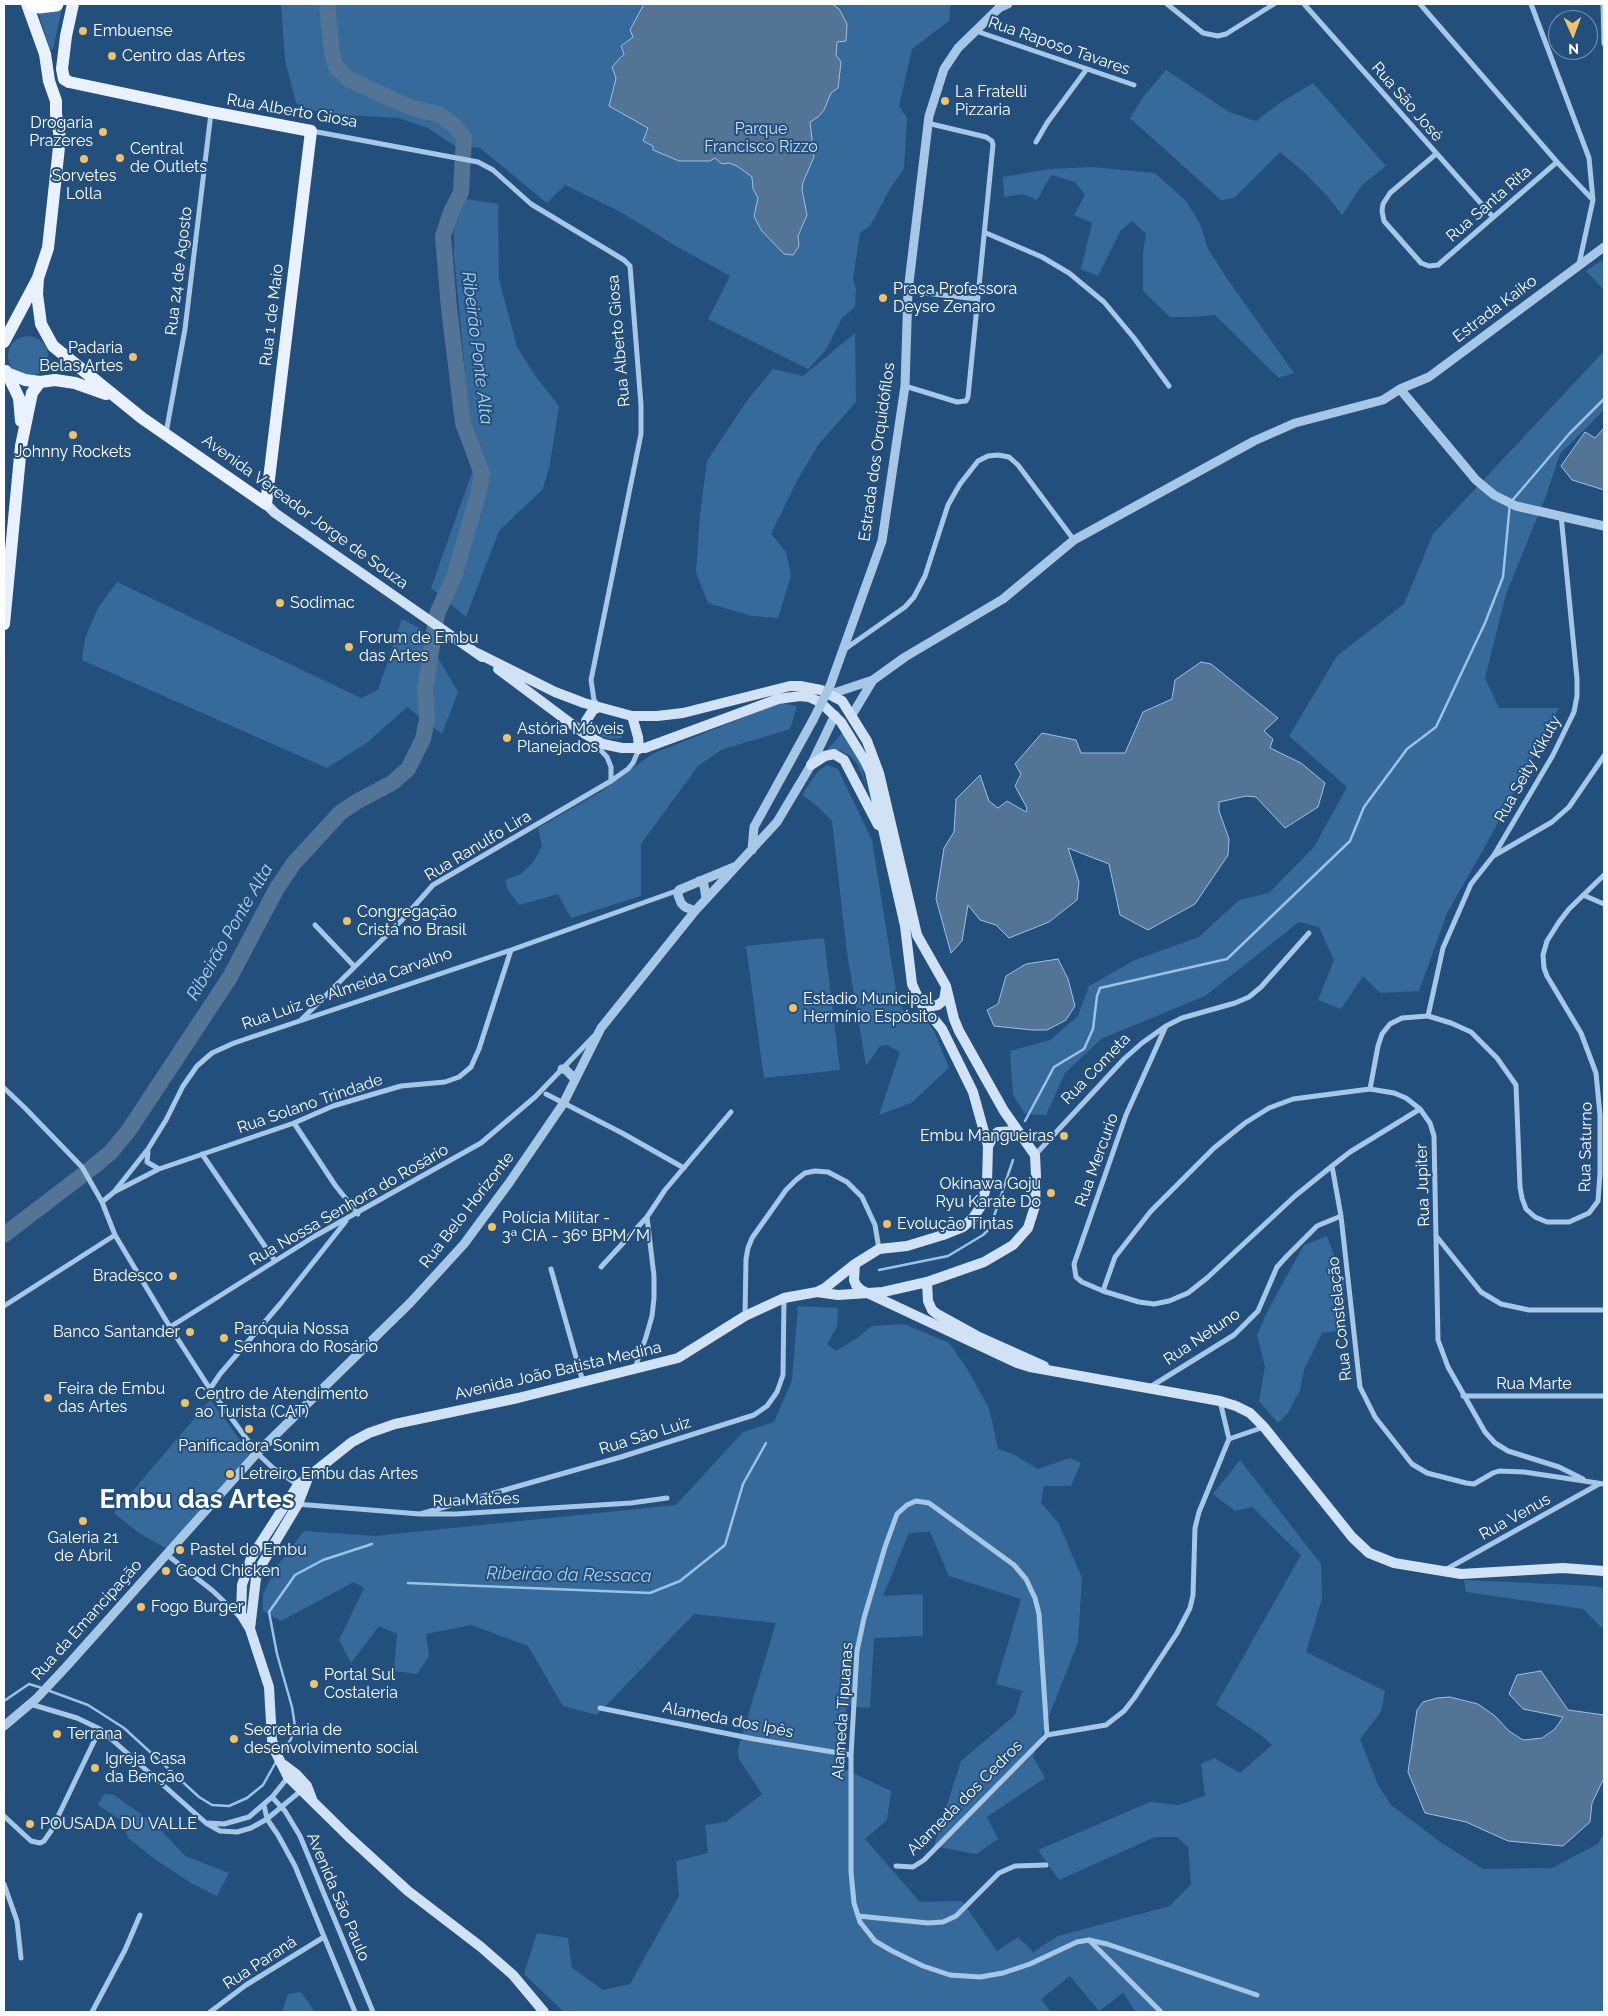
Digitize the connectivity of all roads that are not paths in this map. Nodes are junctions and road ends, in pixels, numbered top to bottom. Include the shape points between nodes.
1 (27, 4) edge
2 (33, 4) edge
3 (56, 4) edge
4 (73, 4) edge
5 (1167, 4) edge
6 (1274, 4) edge
7 (1304, 4) edge
8 (1420, 4) edge
9 (1531, 4) edge
10 (1603, 4) edge
11 (1002, 5) edge
12 (976, 31) junction
13 (1604, 44) edge
14 (1086, 70) junction
15 (69, 82) junction
16 (1134, 85) dead end
17 (56, 101) junction
18 (211, 112) junction
19 (927, 124) junction
20 (311, 130) junction
21 (1036, 142) dead end
22 (1436, 154) junction
23 (1557, 162) junction
24 (1593, 200) junction
25 (1493, 217) junction
26 (986, 233) junction
27 (1604, 247) edge
28 (1578, 264) junction
29 (38, 278) junction
30 (908, 291) junction
31 (977, 299) junction
32 (4, 342) edge
33 (6, 371) edge
34 (40, 382) junction
35 (904, 386) junction
36 (1169, 386) dead end
37 (1400, 389) junction
38 (115, 398) junction
39 (166, 433) junction
40 (22, 446) junction
41 (269, 480) junction
42 (248, 492) junction
43 (266, 504) junction
44 (1561, 515) junction
45 (1604, 526) edge
46 (1074, 540) junction
47 (4, 624) edge
48 (843, 650) junction
49 (477, 653) junction
50 (873, 680) junction
51 (830, 690) junction
52 (599, 707) junction
53 (835, 715) junction
54 (852, 715) junction
55 (632, 716) junction
56 (585, 734) junction
57 (638, 749) junction
58 (1604, 756) edge
59 (810, 764) junction
60 (610, 781) junction
61 (777, 822) junction
62 (754, 827) junction
63 (884, 837) junction
64 (752, 850) junction
65 (1494, 855) junction
66 (736, 866) junction
67 (1604, 875) edge
68 (699, 881) junction
69 (679, 890) junction
70 (1583, 895) junction
71 (706, 899) junction
72 (1604, 904) edge
73 (696, 911) junction
74 (315, 925) dead end
75 (1309, 933) dead end
76 (512, 950) junction
77 (354, 966) junction
78 (946, 986) junction
79 (920, 1002) junction
80 (1428, 1016) junction
81 (299, 1022) junction
82 (1166, 1026) junction
83 (601, 1028) junction
84 (562, 1069) junction
85 (575, 1079) junction
86 (547, 1083) junction
87 (4, 1088) edge
88 (1602, 1088) edge
89 (1370, 1089) junction
90 (546, 1094) junction
91 (534, 1097) junction
92 (564, 1104) junction
93 (1420, 1109) junction
94 (731, 1112) dead end
95 (294, 1123) junction
96 (1018, 1131) junction
97 (1054, 1134) junction
98 (988, 1146) junction
99 (148, 1149) junction
100 (202, 1154) junction
101 (1034, 1155) junction
102 (1332, 1166) junction
103 (684, 1168) junction
104 (159, 1169) junction
105 (114, 1192) junction
106 (102, 1202) junction
107 (358, 1214) junction
108 (1341, 1216) junction
109 (646, 1217) junction
110 (348, 1219) junction
111 (115, 1235) junction
112 (1437, 1237) junction
113 (879, 1249) junction
114 (274, 1261) junction
115 (855, 1264) junction
116 (601, 1267) dead end
117 (551, 1269) dead end
118 (927, 1282) junction
119 (1103, 1291) junction
120 (816, 1292) junction
121 (868, 1294) junction
122 (784, 1298) junction
123 (4, 1306) edge
124 (1604, 1310) edge
125 (745, 1316) junction
126 (170, 1327) junction
127 (634, 1370) junction
128 (1054, 1370) junction
129 (583, 1382) junction
130 (1148, 1388) junction
131 (210, 1389) junction
132 (1463, 1396) junction
133 (1604, 1396) edge
134 (1220, 1401) junction
135 (1264, 1427) junction
136 (1229, 1439) junction
137 (257, 1453) junction
138 (1582, 1479) junction
139 (1602, 1484) edge
140 (299, 1487) junction
141 (667, 1498) dead end
142 (420, 1514) junction
143 (166, 1554) junction
144 (1604, 1571) edge
145 (1442, 1572) junction
146 (247, 1625) junction
147 (33, 1701) junction
148 (600, 1708) dead end
149 (4, 1726) edge
150 (100, 1729) junction
151 (1047, 1735) junction
152 (851, 1755) junction
153 (290, 1774) junction
154 (304, 1788) junction
155 (272, 1797) junction
156 (264, 1805) junction
157 (282, 1808) junction
158 (4, 1816) edge
159 (267, 1819) junction
160 (206, 1823) junction
161 (1046, 1865) dead end
162 (896, 1866) dead end
163 (4, 1884) edge
164 (140, 1914) dead end
165 (858, 1916) junction
166 (324, 1937) junction
167 (1089, 1940) junction
168 (21, 1958) dead end
169 (1257, 1996) dead end
170 (92, 2012) edge
171 (210, 2012) edge
172 (355, 2012) edge
173 (373, 2012) edge
174 (544, 2012) edge
175 (1161, 2012) edge

1 - 17 main road
2 - 3 highway
4 - 15 main road via 62,69 62,75
5 - 6 street via 1203,34 1211,36 1226,34
7 - 22 street, Rua São José
8 - 23 street
9 - 24 street via 1589,158
10 - 13 street
11 - 12 street, Estrada dos Orquidófilos
12 - 14 street, Rua Raposo Tavares
12 - 19 street, Estrada dos Orquidófilos via 958,48 944,69
14 - 16 street, Rua Raposo Tavares
14 - 21 street
15 - 17 main road via 61,89
15 - 18 main road, Rua Alberto Giosa
17 - 29 main road via 60,138 48,248
18 - 20 main road, Rua Alberto Giosa
18 - 39 street, Rua 24 de Agosto via 185,329
19 - 26 street via 992,141
19 - 30 street, Estrada dos Orquidófilos
20 - 41 main road, Rua 1 de Maio
20 - 52 street, Rua Alberto Giosa via 470,160 493,170 531,204 630,266 641,434 591,680 594,700
22 - 25 street, Rua São José
22 - 25 street, Rua Santa Rita via 1390,194 1382,211 1384,221 1421,263 1438,265
23 - 24 street
23 - 25 street, Rua Santa Rita
24 - 28 street
26 - 31 street
26 - 36 street via 1042,257 1069,273 1104,302
27 - 28 street, Estrada Kaiko
28 - 37 street, Estrada Kaiko via 1429,377
29 - 32 main road
29 - 38 main road, Avenida Vereador Jorge de Souza via 41,324 50,342
30 - 31 street
30 - 35 street, Estrada dos Orquidófilos
31 - 35 street via 966,401 956,402
33 - 34 main road, Avenida Vereador Jorge de Souza via 18,379
33 - 40 main road via 20,403
34 - 38 main road, Avenida Vereador Jorge de Souza via 75,383
34 - 40 main road via 32,394
35 - 48 street, Estrada dos Orquidófilos via 882,541
37 - 44 street via 1487,491 1516,506
37 - 46 street, Estrada Kaiko via 1383,400 1296,423 1254,441
38 - 39 main road, Avenida Vereador Jorge de Souza
39 - 42 main road, Avenida Vereador Jorge de Souza
40 - 47 main road
41 - 42 main road via 262,487
41 - 43 main road, Rua 1 de Maio
42 - 43 main road, Avenida Vereador Jorge de Souza
43 - 49 main road, Avenida Vereador Jorge de Souza
44 - 45 street
44 - 65 street, Rua Seity Kikuty via 1577,696 1574,712 1553,755
46 - 48 street via 1018,465 1009,457 988,456 978,461 948,505 925,576 914,597
46 - 50 street, Estrada Kaiko via 1003,599 905,657
48 - 51 street, Estrada dos Orquidófilos
49 - 52 main road, Avenida Vereador Jorge de Souza via 555,692
49 - 56 main road, Avenida Vereador Jorge de Souza
50 - 51 street
50 - 54 street
51 - 54 main road, Avenida Vereador Jorge de Souza
51 - 55 main road, Avenida Vereador Jorge de Souza via 790,686 683,713
51 - 62 street, Estrada dos Orquidófilos, bridge
52 - 55 main road, Avenida Vereador Jorge de Souza
52 - 56 main road via 586,721
53 - 57 main road, Avenida Vereador Jorge de Souza via 809,697 778,698
53 - 59 street
53 - 63 main road, Avenida Vereador Jorge de Souza via 851,735 870,772
54 - 78 main road, Avenida Vereador Jorge de Souza via 867,741 879,773 917,935
55 - 57 main road
56 - 57 main road, Avenida Vereador Jorge de Souza via 604,744
56 - 60 street, Avenida Vereador Jorge de Souza via 607,757 611,767
57 - 60 street, Rua Ranulfo Lira via 628,769
58 - 65 street via 1569,807 1558,817
59 - 61 street
59 - 63 main road via 834,754 844,760
60 - 77 street, Rua Ranulfo Lira via 432,885 401,921
61 - 62 street
61 - 64 street
62 - 64 street
63 - 79 main road, Avenida Vereador Jorge de Souza via 907,933 909,973
64 - 66 street
65 - 80 street, Rua Seity Kikuty via 1471,884 1443,948
66 - 68 street, Rua Luiz de Almeida Carvalho
66 - 71 street
67 - 70 street, Rua Saturno
68 - 69 street, Rua Luiz de Almeida Carvalho
68 - 71 street via 704,885
69 - 73 street via 681,903
69 - 76 street, Rua Luiz de Almeida Carvalho
70 - 72 street
70 - 88 street, Rua Saturno via 1552,932 1544,948 1543,961 1550,982 1581,1032
71 - 73 street
73 - 83 street
74 - 77 street
75 - 82 street, Rua Cometa via 1249,997
76 - 81 street, Rua Luiz de Almeida Carvalho
76 - 95 street, Rua Solano Trindade via 479,1049 471,1067 459,1077 368,1095
77 - 81 street, Rua Ranulfo Lira
78 - 79 main road via 944,1000 938,1005
78 - 96 main road, Avenida Vereador Jorge de Souza via 959,1031
79 - 98 main road, Avenida Vereador Jorge de Souza via 942,1029 973,1092
80 - 88 street, Rua Saturno via 1471,1032 1497,1058 1516,1086 1522,1198 1530,1212 1540,1220 1564,1223 1575,1220 1589,1213 1598,1200
80 - 89 street, Rua Saturno via 1402,1018 1390,1024 1382,1034
81 - 99 street, Rua Luiz de Almeida Carvalho via 212,1053 197,1066 183,1086
82 - 97 street, Rua Cometa via 1124,1059
82 - 119 street, Rua Mercurio via 1126,1115 1074,1264 1076,1276 1082,1282
83 - 84 street, Rua Nossa Senhora do Rosário
83 - 85 street, Rua Belo Horizonte
84 - 85 street
84 - 86 street, Rua Nossa Senhora do Rosário
85 - 92 street, Rua Belo Horizonte
86 - 90 street
86 - 91 street, Rua Nossa Senhora do Rosário
87 - 106 street via 82,1167
89 - 93 street, Rua Jupiter via 1394,1093
89 - 119 street, Rua Jupiter via 1293,1099 1268,1108 1245,1122 1151,1211 1115,1257
90 - 91 street, Rua Nossa Senhora do Rosário
90 - 92 street
91 - 107 street, Rua Nossa Senhora do Rosário via 482,1143
92 - 103 street
92 - 137 street, Rua Belo Horizonte via 458,1251 410,1303
93 - 102 street
93 - 112 street, Rua Jupiter via 1434,1136
94 - 103 street
95 - 100 street, Rua Solano Trindade
95 - 107 street
96 - 97 street via 1029,1139
96 - 98 main road via 998,1132
96 - 101 main road
97 - 101 street, Rua Cometa
98 - 113 main road via 987,1184 973,1218 963,1227 943,1236 907,1246
99 - 104 street via 148,1162
99 - 105 street, Rua Luiz de Almeida Carvalho
100 - 104 street, Rua Solano Trindade
100 - 114 street
101 - 118 main road via 1035,1206 1028,1228 1021,1237 984,1262
102 - 108 street, Rua Constelação
102 - 119 street via 1188,1293 1154,1304
103 - 109 street
104 - 105 street, Rua Solano Trindade
105 - 106 street, Rua Solano Trindade
106 - 111 street
107 - 110 street, Rua Nossa Senhora do Rosário
108 - 130 street, Rua Netuno via 1317,1226 1286,1256 1258,1311 1234,1334
108 - 138 street, Rua Constelação via 1360,1387 1375,1416 1412,1464 1427,1474 1474,1484 1499,1471
109 - 116 street
109 - 127 street via 654,1298 652,1316
110 - 114 street, Rua Nossa Senhora do Rosário
110 - 131 street
111 - 123 street
111 - 126 street
112 - 124 street via 1481,1292 1501,1304 1529,1310
112 - 132 street, Rua Jupiter via 1438,1340
113 - 115 main road
113 - 125 street via 862,1197 847,1182 828,1172 805,1173 786,1190 752,1238 746,1259
114 - 126 street, Rua Nossa Senhora do Rosário
115 - 120 main road, Avenida João Batista Medina
115 - 121 main road via 853,1275 856,1285
117 - 129 street
118 - 121 main road, Avenida João Batista Medina
118 - 128 main road, Avenida João Batista Medina via 928,1301 937,1314 977,1336
120 - 121 main road, Avenida João Batista Medina
120 - 122 main road, Avenida João Batista Medina
121 - 128 main road, Avenida João Batista Medina via 1001,1357 1030,1367
122 - 125 main road, Avenida João Batista Medina
122 - 142 street, Rua São Luiz via 783,1375 767,1406 754,1415
125 - 127 main road, Avenida João Batista Medina via 678,1358
126 - 131 street
127 - 129 main road, Avenida João Batista Medina
128 - 130 main road, Avenida João Batista Medina
129 - 140 main road, Avenida João Batista Medina via 381,1428 352,1442
130 - 134 main road, Avenida João Batista Medina
131 - 137 street
132 - 133 street, Rua Marte
132 - 138 street, Rua Jupiter via 1495,1443
134 - 135 main road, Avenida João Batista Medina via 1250,1413
134 - 136 street
135 - 136 street
135 - 145 main road, Avenida João Batista Medina via 1352,1537 1369,1553 1394,1563
136 - 151 street via 1195,1528 1193,1595 1186,1619 1135,1698 1115,1719 1095,1728
137 - 140 street
137 - 143 street, Rua Belo Horizonte
138 - 139 street, Rua Constelação
139 - 145 street, Rua Venus
140 - 142 street, Rua Matões
140 - 146 main road via 256,1578
140 - 146 main road via 285,1502 245,1571 241,1614
141 - 142 street, Rua Matões via 492,1513
143 - 146 street via 213,1590
143 - 147 street, Rua da Emancipação
144 - 145 main road, Avenida João Batista Medina via 1563,1568 1461,1574
146 - 153 main road via 269,1687 272,1740 276,1753
147 - 149 street, Rua da Emancipação
147 - 150 street
148 - 152 street, Alameda dos Ipês
150 - 158 street via 47,1838 40,1843 31,1841
150 - 160 street
151 - 152 street, Alameda Tipuanas via 1039,1614 1026,1579 1014,1565 929,1503 916,1500 898,1514 864,1618 856,1668
151 - 162 street, Alameda dos Cedros via 924,1860 913,1867
152 - 165 street, Alameda Tipuanas via 851,1872
153 - 154 main road
153 - 155 street
154 - 157 street
154 - 174 main road via 348,1838 513,1975
155 - 156 street
155 - 157 street, Avenida São Paulo
156 - 159 street, Avenida São Paulo
156 - 160 street via 241,1820 224,1824
157 - 159 street
157 - 173 street, Avenida São Paulo via 300,1836
159 - 160 street via 237,1832 220,1831
159 - 166 street, Avenida São Paulo via 295,1866
161 - 165 street via 1015,1866 1000,1873 956,1916 942,1922
163 - 168 street via 17,1921
164 - 170 street
165 - 167 street, Alameda Tipuanas via 875,1941 923,1966 950,1975 980,1977 1004,1972
166 - 171 street, Rua Paraná via 246,1985
166 - 172 street, Avenida São Paulo
167 - 169 street
167 - 175 street

